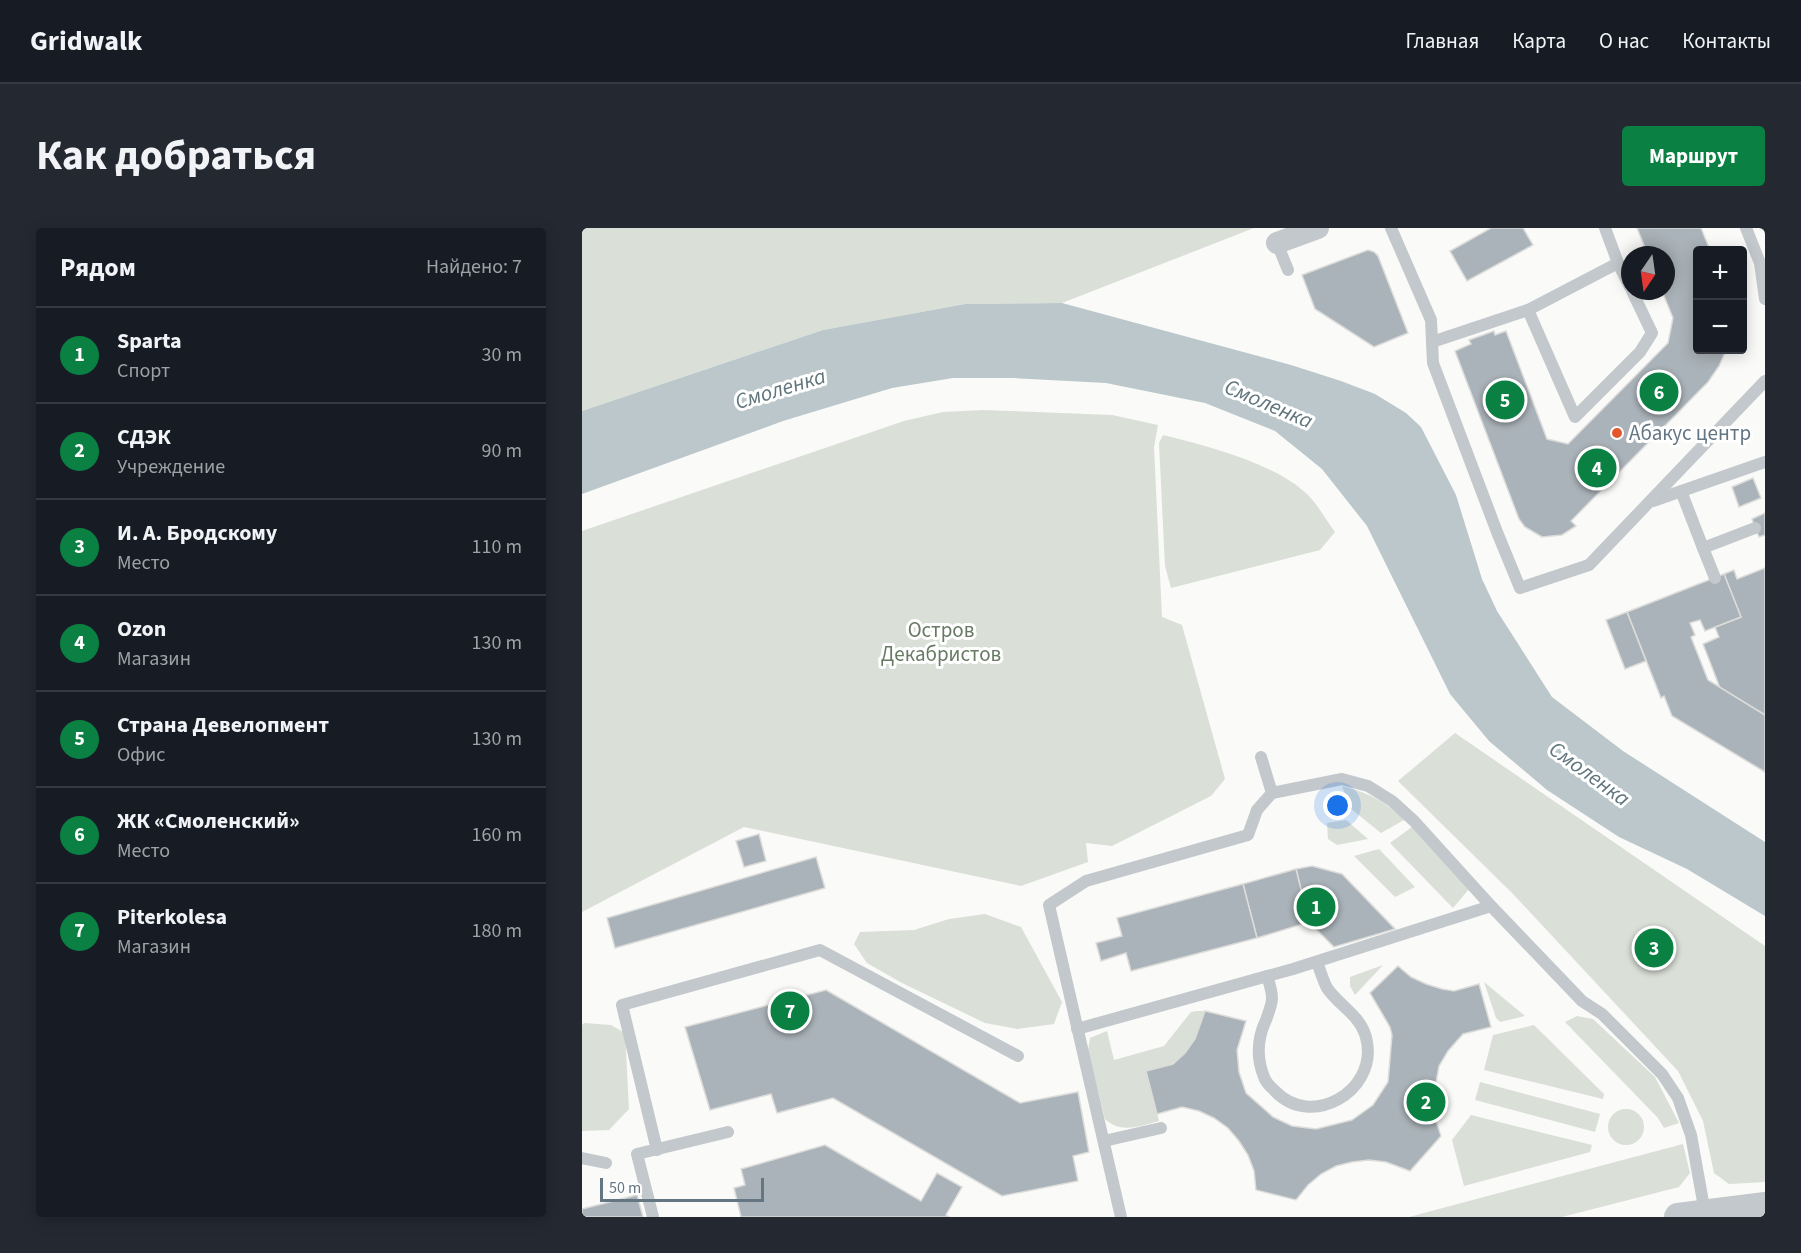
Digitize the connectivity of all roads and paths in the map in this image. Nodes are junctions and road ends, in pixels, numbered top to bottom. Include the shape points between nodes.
1 (1318, 228) edge
2 (1391, 228) edge
3 (1605, 228) edge
4 (1746, 228) edge
5 (1277, 243) joint
6 (1763, 262) edge
7 (1618, 263) junction
8 (1621, 269) edge
9 (1288, 270) dead end
10 (1765, 299) edge
11 (1636, 300) edge
12 (1528, 310) junction
13 (1432, 342) junction
14 (1765, 381) edge
15 (1765, 462) edge
16 (1681, 491) junction
17 (1649, 502) junction
18 (1755, 528) dead end
19 (1704, 548) junction
20 (1715, 578) dead end
21 (1261, 757) dead end
22 (1272, 793) junction
23 (1491, 906) junction
24 (1317, 962) junction
25 (1267, 975) junction
26 (1077, 1029) junction
27 (1018, 1056) dead end
28 (1161, 1128) dead end
29 (728, 1132) dead end
30 (1104, 1141) junction
31 (657, 1150) junction
32 (582, 1158) edge
33 (606, 1163) dead end
34 (1765, 1206) edge
35 (1692, 1215) edge
36 (653, 1217) edge
37 (1121, 1217) edge

1 - 5 street
2 - 13 lane via 1431,320
3 - 7 lane
4 - 6 lane
5 - 9 lane
6 - 10 lane
7 - 8 lane
7 - 12 lane
11 - 12 lane via 1652,333 1640,352 1575,417
12 - 13 lane
13 - 17 lane via 1433,363 1520,588 1589,565
14 - 17 lane
15 - 16 lane
16 - 17 lane
16 - 19 lane
18 - 19 lane
19 - 20 lane
21 - 22 lane
22 - 23 lane via 1342,779 1368,786 1414,820
22 - 26 lane via 1257,810 1248,836 1086,881 1049,905
23 - 24 lane
23 - 35 lane via 1582,1001 1602,1014 1662,1074 1677,1098 1691,1135
24 - 25 lane
24 - 25 lane via 1328,988 1354,1014 1367,1042 1367,1061 1361,1079 1349,1093 1328,1105 1298,1105 1281,1098 1264,1080 1257,1057 1260,1033 1272,998
25 - 26 lane
26 - 30 lane
27 - 31 lane via 820,950 622,1005
28 - 30 lane
29 - 31 lane
30 - 37 lane
31 - 36 lane via 637,1154
32 - 33 lane
34 - 35 street

